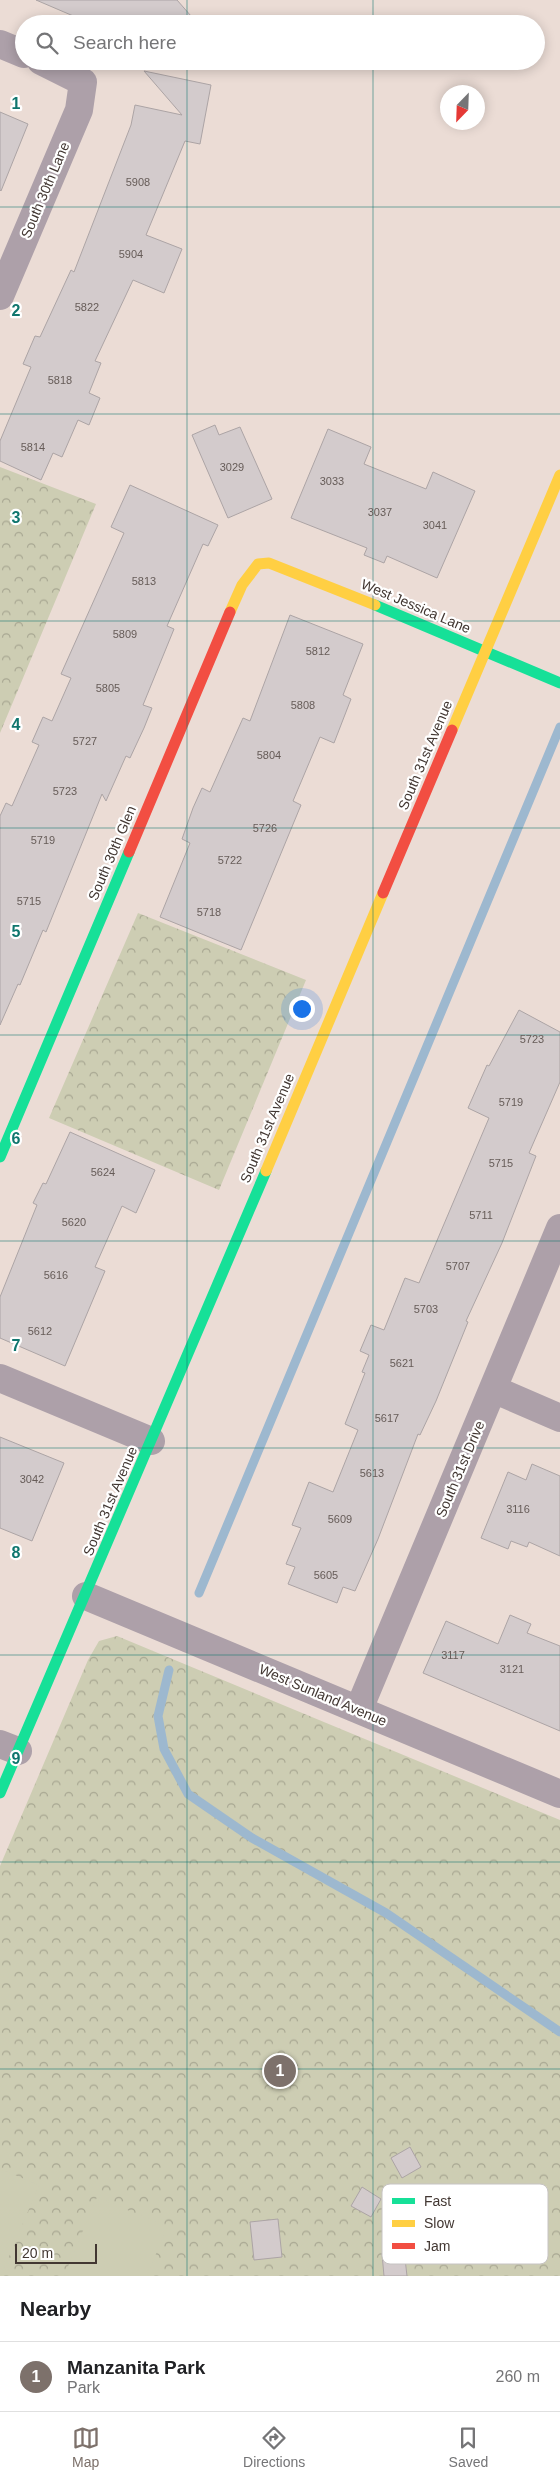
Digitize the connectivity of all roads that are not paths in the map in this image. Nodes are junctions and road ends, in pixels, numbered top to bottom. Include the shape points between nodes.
1 (0, 44) edge
2 (15, 50) edge
3 (59, 70) edge
4 (0, 296) edge
5 (560, 475) edge
6 (258, 564) joint
7 (485, 652) junction
8 (560, 683) edge
9 (0, 1158) edge
10 (560, 1228) edge
11 (0, 1378) edge
12 (493, 1389) junction
13 (560, 1418) edge
14 (151, 1441) junction
15 (86, 1596) junction
16 (359, 1710) junction
17 (9, 1747) edge
18 (0, 1793) edge
19 (560, 1794) edge

1 - 2 street
3 - 4 street, South 30th Lane via 83,82 79,110
5 - 7 street, South 31st Avenue
6 - 7 street, West Jessica Lane via 281,566
6 - 9 street, South 30th Glen via 242,585
7 - 8 street, West Jessica Lane
7 - 14 street, South 31st Avenue
10 - 12 street, South 31st Drive
11 - 14 street
12 - 13 street
12 - 16 street, South 31st Drive
14 - 15 street, South 31st Avenue
15 - 16 street, West Sunland Avenue
15 - 17 street, South 31st Avenue
16 - 19 street, West Sunland Avenue
17 - 18 street, South 31st Avenue

